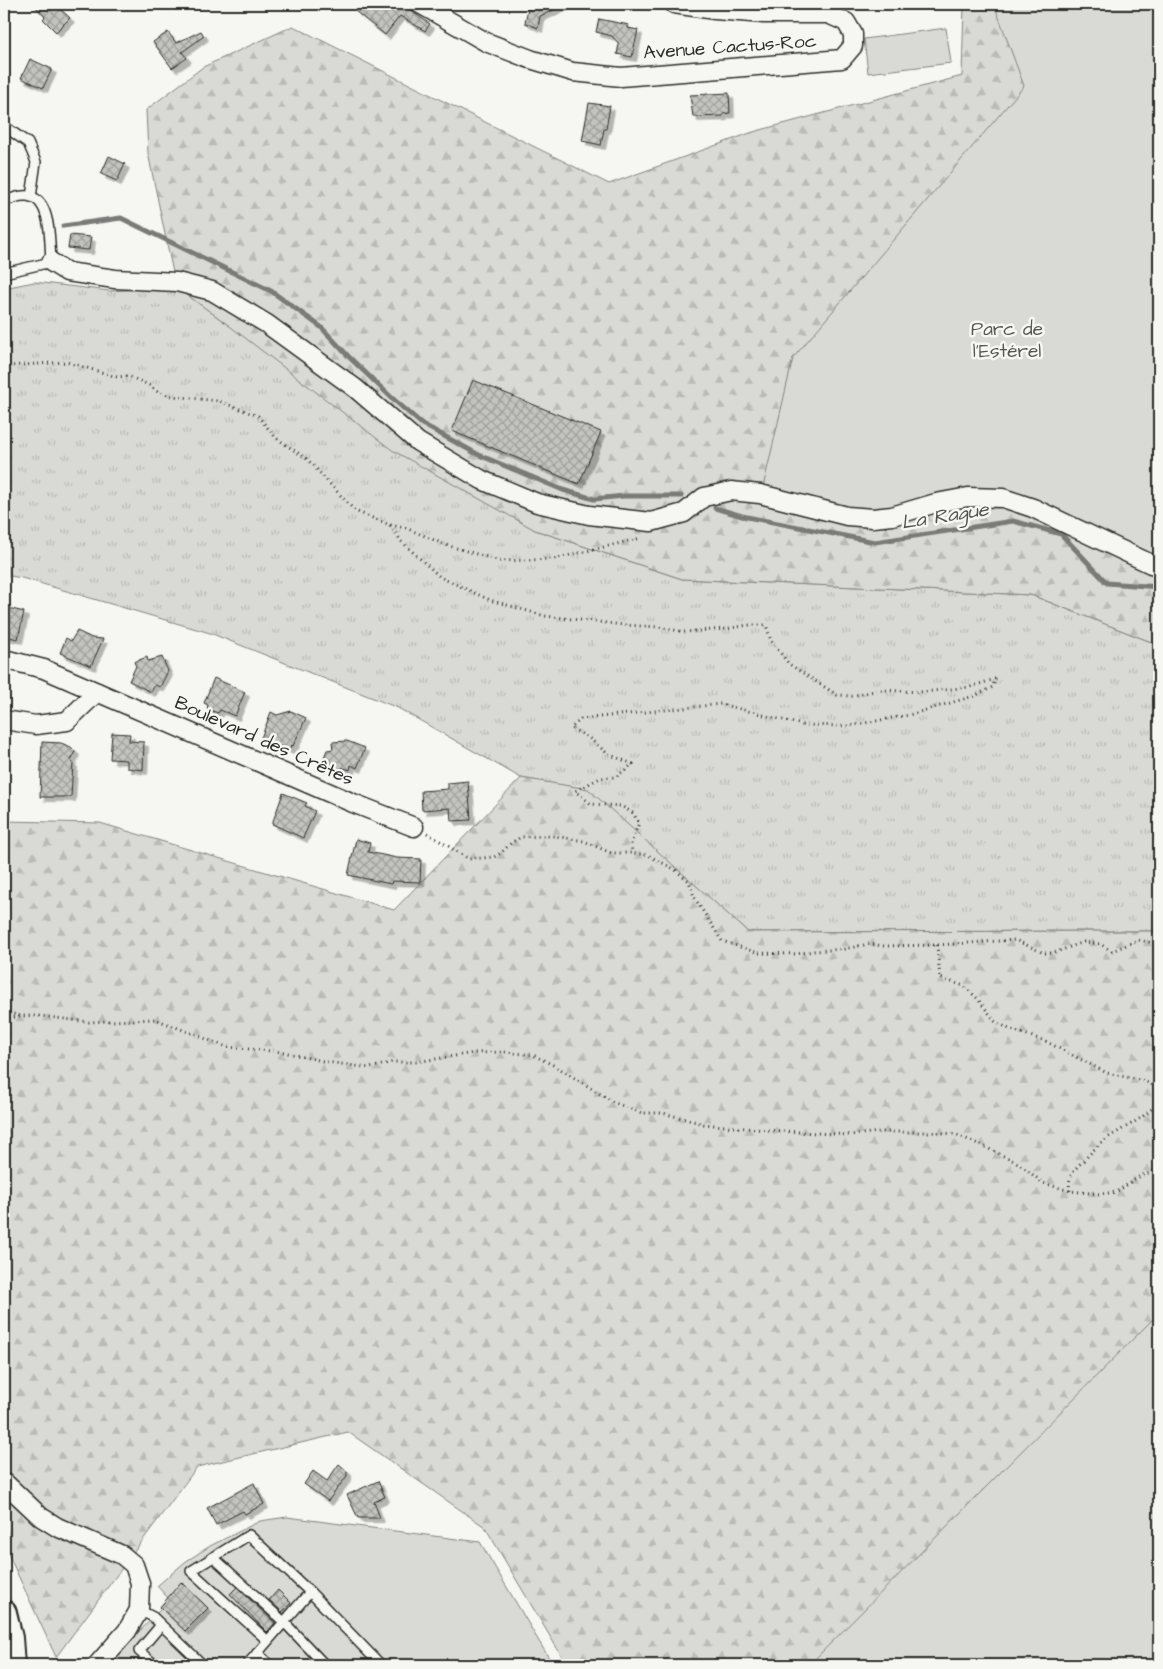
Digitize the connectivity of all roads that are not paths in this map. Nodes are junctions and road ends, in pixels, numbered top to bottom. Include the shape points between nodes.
1 (420, 4) edge
2 (674, 4) edge
3 (4, 126) edge
4 (32, 197) junction
5 (4, 202) edge
6 (51, 262) junction
7 (4, 273) edge
8 (1159, 566) edge
9 (4, 659) edge
10 (97, 692) junction
11 (4, 720) edge
12 (414, 828) road end
13 (4, 1482) edge
14 (213, 1557) junction
15 (310, 1592) junction
16 (139, 1610) junction
17 (4, 1613) edge
18 (284, 1622) junction
19 (161, 1625) junction
20 (268, 1641) junction
21 (257, 1653) junction
22 (12, 1665) edge
23 (97, 1665) edge
24 (155, 1665) edge
25 (203, 1665) edge
26 (247, 1665) edge
27 (270, 1665) edge
28 (325, 1665) edge
29 (381, 1665) edge

1 - 2 street, Avenue Cactus-Roc via 486,42 530,59 573,72 620,77 842,59 853,46 853,34 846,22 828,14 754,13
3 - 4 lane via 28,143 36,162
4 - 5 lane via 15,196
4 - 6 lane via 47,211
6 - 7 lane
6 - 8 street via 68,272 116,279 177,282 212,291 268,324 355,388 418,442 482,480 537,502 589,515 651,522 684,513 704,497 731,492 760,494 847,516 872,518 968,497 1003,498 1034,508
9 - 10 street, Boulevard des Crêtes via 44,669
10 - 11 street via 67,721 36,725
10 - 12 street, Boulevard des Crêtes
13 - 16 street via 41,1517 122,1555 134,1565 140,1583
14 - 15 lane via 249,1535
14 - 18 lane
14 - 20 lane via 191,1571
15 - 18 lane
15 - 29 lane
16 - 19 lane
16 - 23 street via 127,1631
17 - 22 main road
18 - 20 lane
18 - 28 lane
19 - 24 lane via 139,1650
19 - 25 lane
20 - 21 lane
21 - 26 lane
21 - 27 lane

